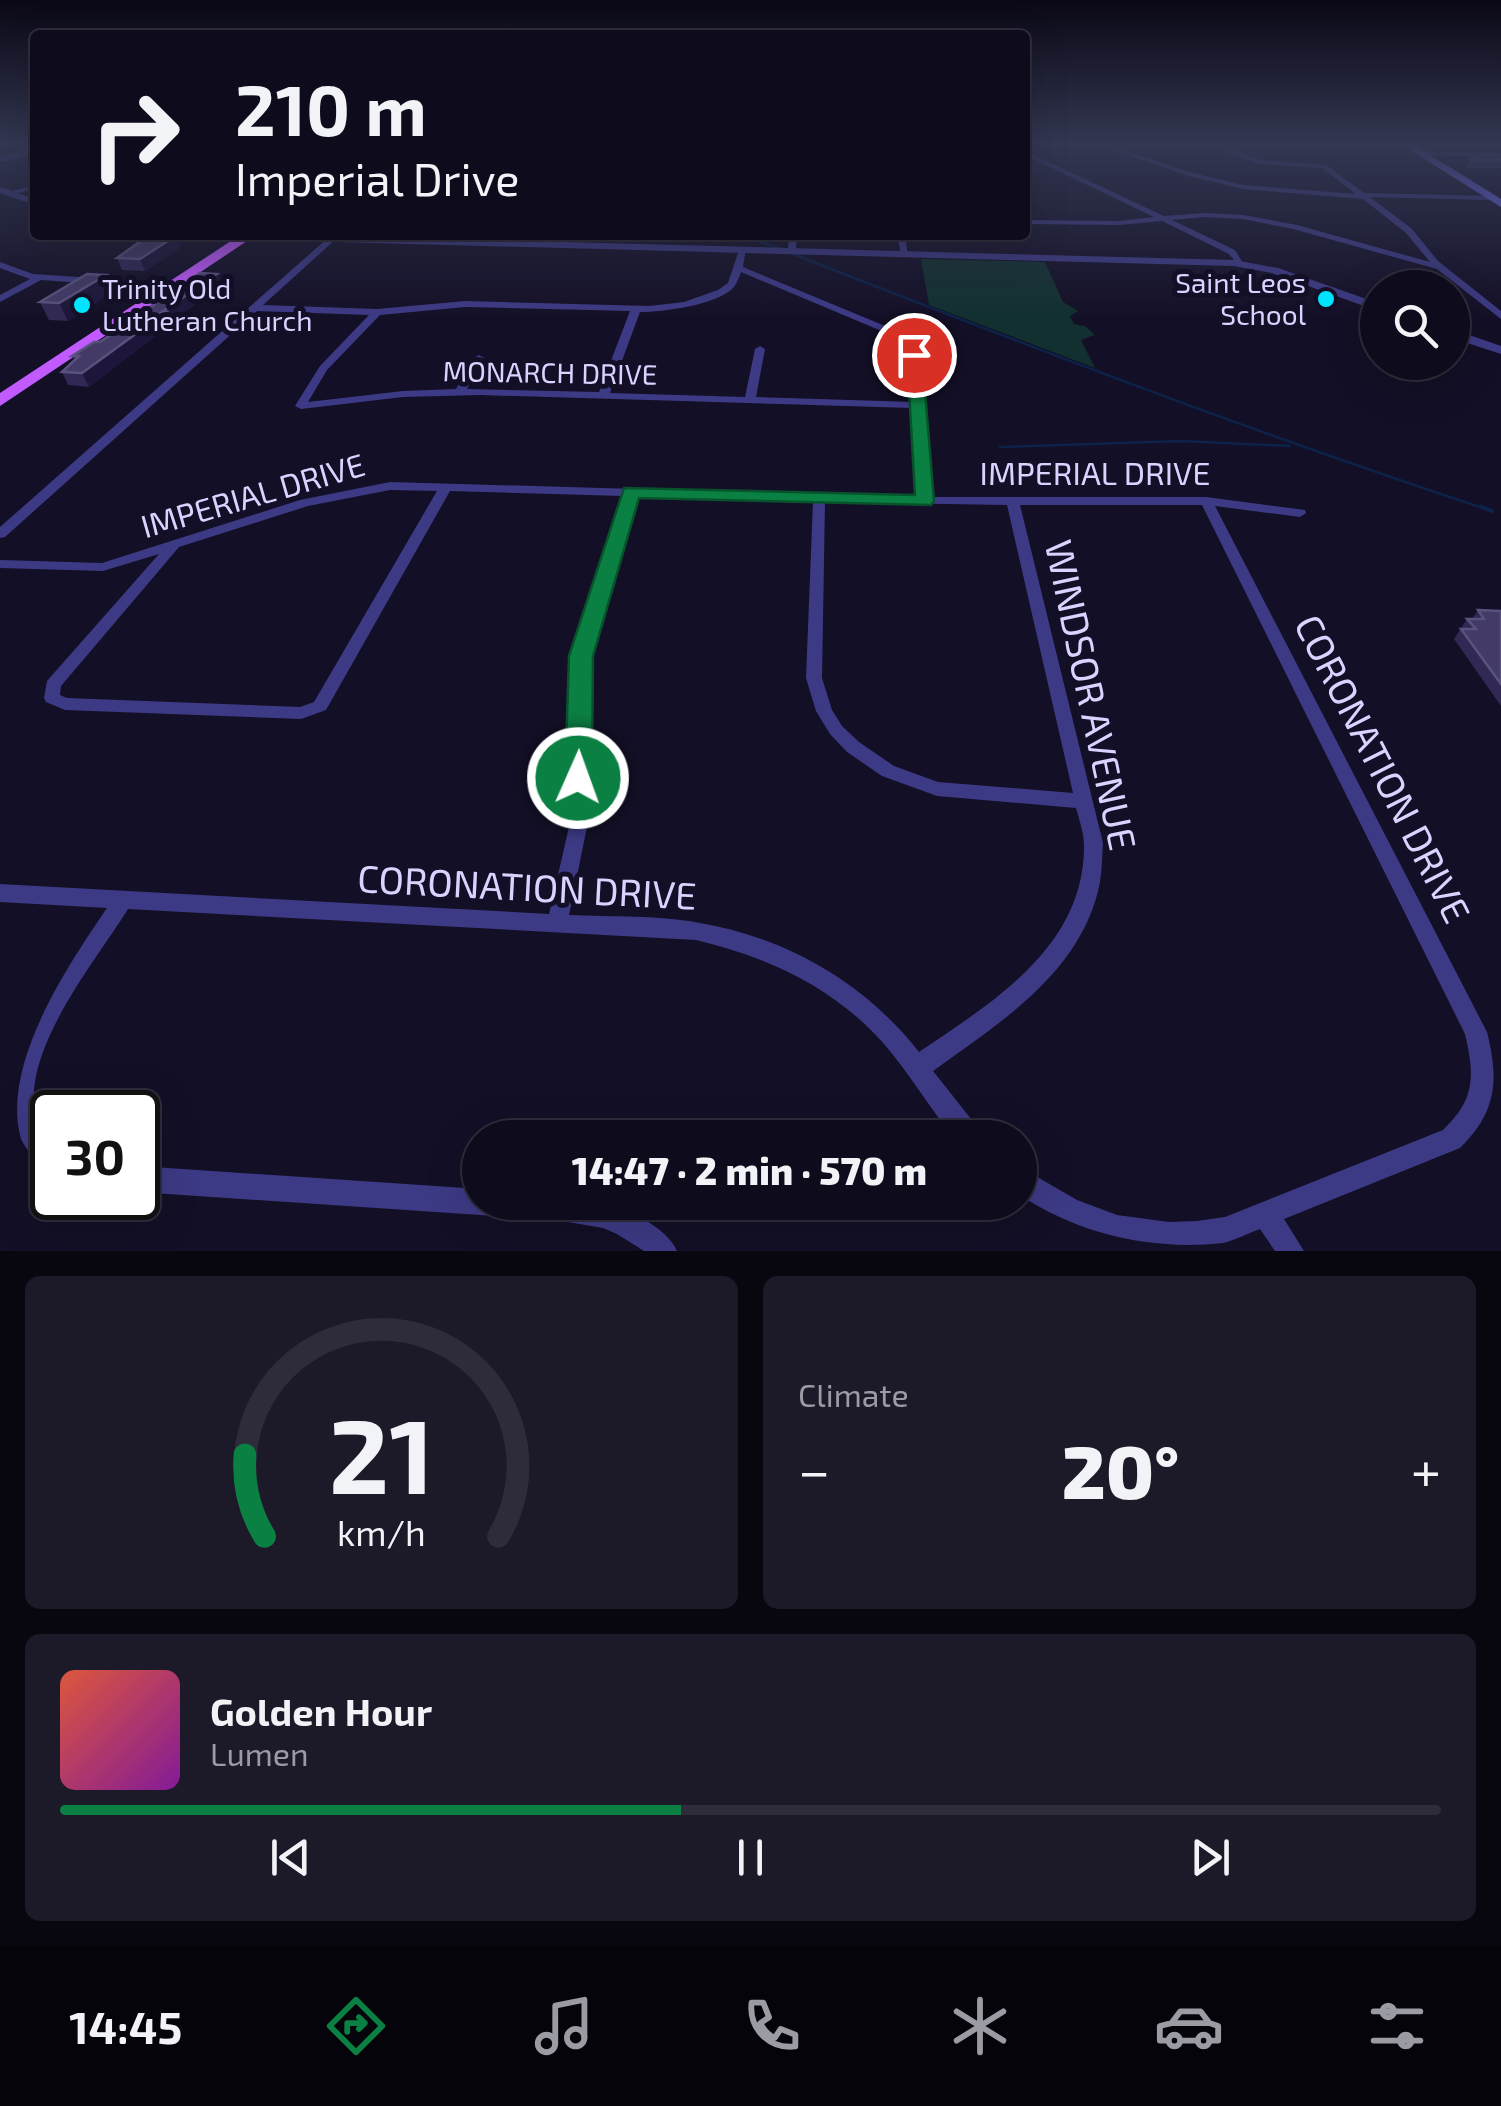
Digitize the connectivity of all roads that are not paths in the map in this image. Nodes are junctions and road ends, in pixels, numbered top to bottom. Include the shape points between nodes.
1 (1132, 203) edge
2 (1373, 203) edge
3 (1162, 218) junction
4 (1030, 222) edge
5 (233, 240) edge
6 (234, 240) edge
7 (331, 240) edge
8 (369, 240) edge
9 (793, 240) edge
10 (903, 240) edge
11 (743, 250) junction
12 (792, 251) junction
13 (905, 254) junction
14 (1239, 264) junction
15 (0, 265) edge
16 (1440, 266) junction
17 (738, 268) junction
18 (40, 278) junction
19 (155, 285) junction
20 (0, 300) edge
21 (1360, 301) edge
22 (256, 308) junction
23 (636, 309) junction
24 (377, 312) junction
25 (1501, 316) edge
26 (1470, 339) edge
27 (760, 349) dead end
28 (1501, 350) edge
29 (479, 358) dead end
30 (0, 385) edge
31 (459, 393) junction
32 (604, 396) junction
33 (750, 400) junction
34 (0, 401) edge
35 (920, 405) junction
36 (446, 487) junction
37 (631, 492) junction
38 (819, 498) junction
39 (924, 501) junction
40 (1013, 501) junction
41 (1206, 501) junction
42 (1300, 513) dead end
43 (0, 534) edge
44 (174, 544) junction
45 (0, 564) edge
46 (1084, 801) junction
47 (0, 893) edge
48 (123, 900) junction
49 (557, 924) junction
50 (918, 1068) junction
51 (957, 1120) edge
52 (30, 1127) edge
53 (160, 1180) edge
54 (1037, 1191) edge
55 (462, 1201) edge
56 (1265, 1213) junction
57 (620, 1220) edge
58 (664, 1251) edge
59 (1290, 1251) edge

1 - 3 street
2 - 16 street
3 - 4 street
3 - 14 street via 1232,252
3 - 16 street via 1266,220
5 - 19 main road
6 - 34 main road
7 - 22 street
8 - 11 street
9 - 12 street
10 - 13 street
11 - 12 street
11 - 17 street
12 - 13 street
13 - 14 street
14 - 21 street
15 - 18 street
16 - 25 street
17 - 23 street via 732,284 698,301
17 - 35 street via 896,336 914,355
18 - 19 street
18 - 20 street
19 - 30 main road
22 - 24 street
22 - 43 street
23 - 24 street via 464,304
23 - 32 street
24 - 31 street, MONARCH DRIVE via 301,406
26 - 28 street
27 - 33 street
29 - 31 street
31 - 32 street, MONARCH DRIVE
32 - 33 street, MONARCH DRIVE
33 - 35 street, MONARCH DRIVE
35 - 39 street
36 - 37 street, IMPERIAL DRIVE
36 - 44 street, IMPERIAL DRIVE via 390,486 305,503
36 - 44 street via 320,706 301,713 65,704 52,698 53,684
37 - 38 street, IMPERIAL DRIVE
37 - 49 street via 581,656 578,827
38 - 39 street, IMPERIAL DRIVE
38 - 46 street via 814,678 836,730 879,765 938,789
39 - 40 street, IMPERIAL DRIVE
40 - 41 street, IMPERIAL DRIVE
40 - 46 street, WINDSOR AVENUE
41 - 42 street, IMPERIAL DRIVE
41 - 56 street, CORONATION DRIVE via 1484,1058 1480,1106 1451,1138
44 - 45 street, IMPERIAL DRIVE via 102,568
46 - 50 street, WINDSOR AVENUE via 1094,865 1082,916 1067,943 1020,993
47 - 48 street, CORONATION DRIVE
48 - 49 street, CORONATION DRIVE
48 - 52 street via 27,1061 22,1107
49 - 50 street, CORONATION DRIVE via 696,931 762,947 858,1003
50 - 51 street, CORONATION DRIVE
53 - 55 street
54 - 56 street, CORONATION DRIVE via 1078,1216 1150,1236 1225,1230
56 - 59 street
57 - 58 street

